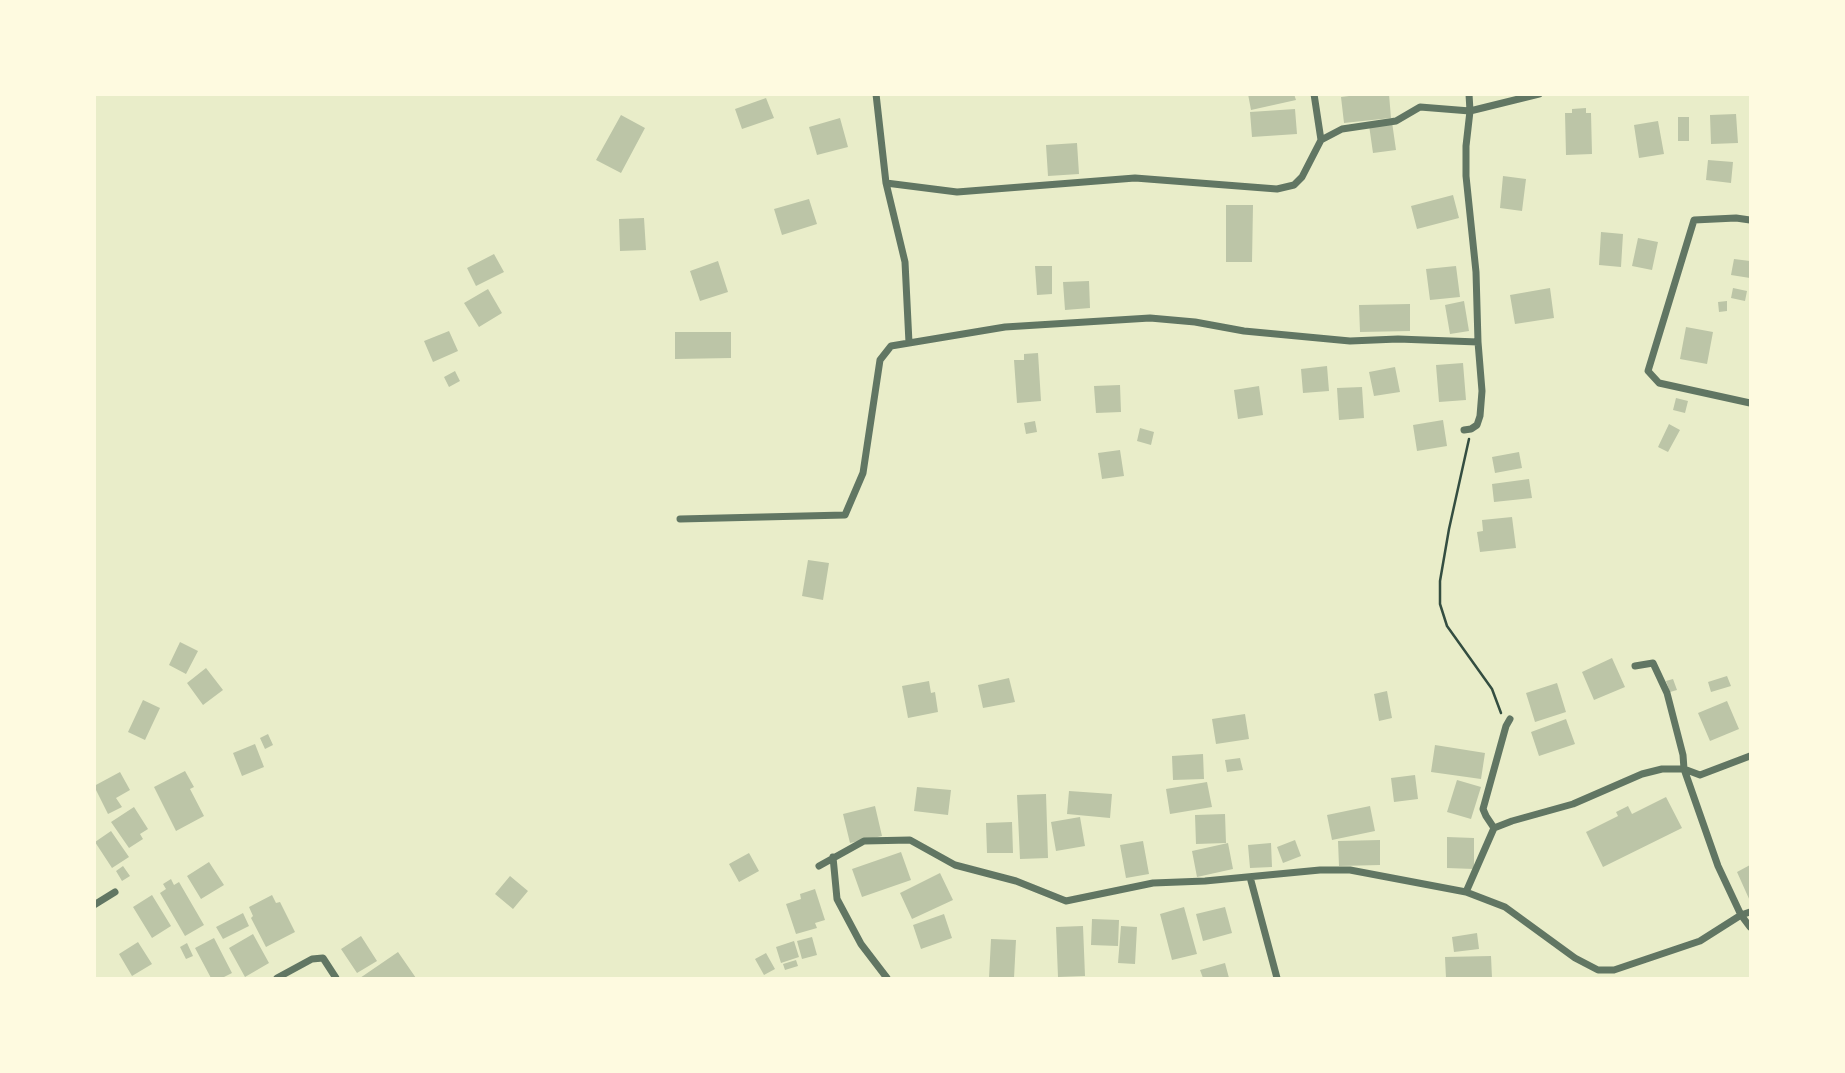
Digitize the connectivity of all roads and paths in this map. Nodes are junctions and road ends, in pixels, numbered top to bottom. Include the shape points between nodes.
1 (876, 94) edge
2 (1314, 94) edge
3 (1469, 94) edge
4 (1539, 94) edge
5 (1470, 111) junction
6 (1321, 140) junction
7 (886, 183) junction
8 (1751, 220) edge
9 (1478, 342) junction
10 (909, 343) junction
11 (1751, 403) edge
12 (1468, 430) joint
13 (680, 519) dead end
14 (1635, 666) dead end
15 (1508, 723) joint
16 (1751, 756) edge
17 (1684, 769) junction
18 (1494, 828) junction
19 (834, 858) junction
20 (819, 866) dead end
21 (1250, 877) junction
22 (115, 892) dead end
23 (1466, 892) junction
24 (94, 905) edge
25 (1751, 912) edge
26 (1741, 915) junction
27 (1751, 927) edge
28 (277, 978) edge
29 (336, 978) edge
30 (887, 978) edge
31 (1278, 978) edge

1 - 7 street
2 - 6 street
3 - 5 street
4 - 5 street
5 - 6 street via 1420,107 1396,121 1342,128
5 - 9 street via 1466,166
6 - 7 street via 1302,177 1294,185 1277,189 1135,178 957,192
7 - 10 street via 905,262
8 - 11 street via 1693,220 1648,371 1659,383
9 - 10 street via 1350,341 1150,318 1005,327
9 - 12 street via 1480,416 1477,425
10 - 13 street via 891,346 880,360 863,473 845,515
12 - 15 path via 1440,581 1440,604 1447,626 1492,689
14 - 17 street via 1653,663 1667,693
15 - 18 street via 1483,809
16 - 17 street via 1700,775
17 - 18 street via 1642,774 1573,804
17 - 26 street via 1717,866
18 - 23 street
19 - 20 street
19 - 21 street via 863,841 910,839 955,865 1016,881 1066,901 1153,883
19 - 30 street via 837,899
21 - 23 street via 1350,870
21 - 31 street
22 - 24 street
23 - 26 street via 1505,907 1598,970 1614,970 1700,941
25 - 26 street
26 - 27 street
28 - 29 street via 323,958

